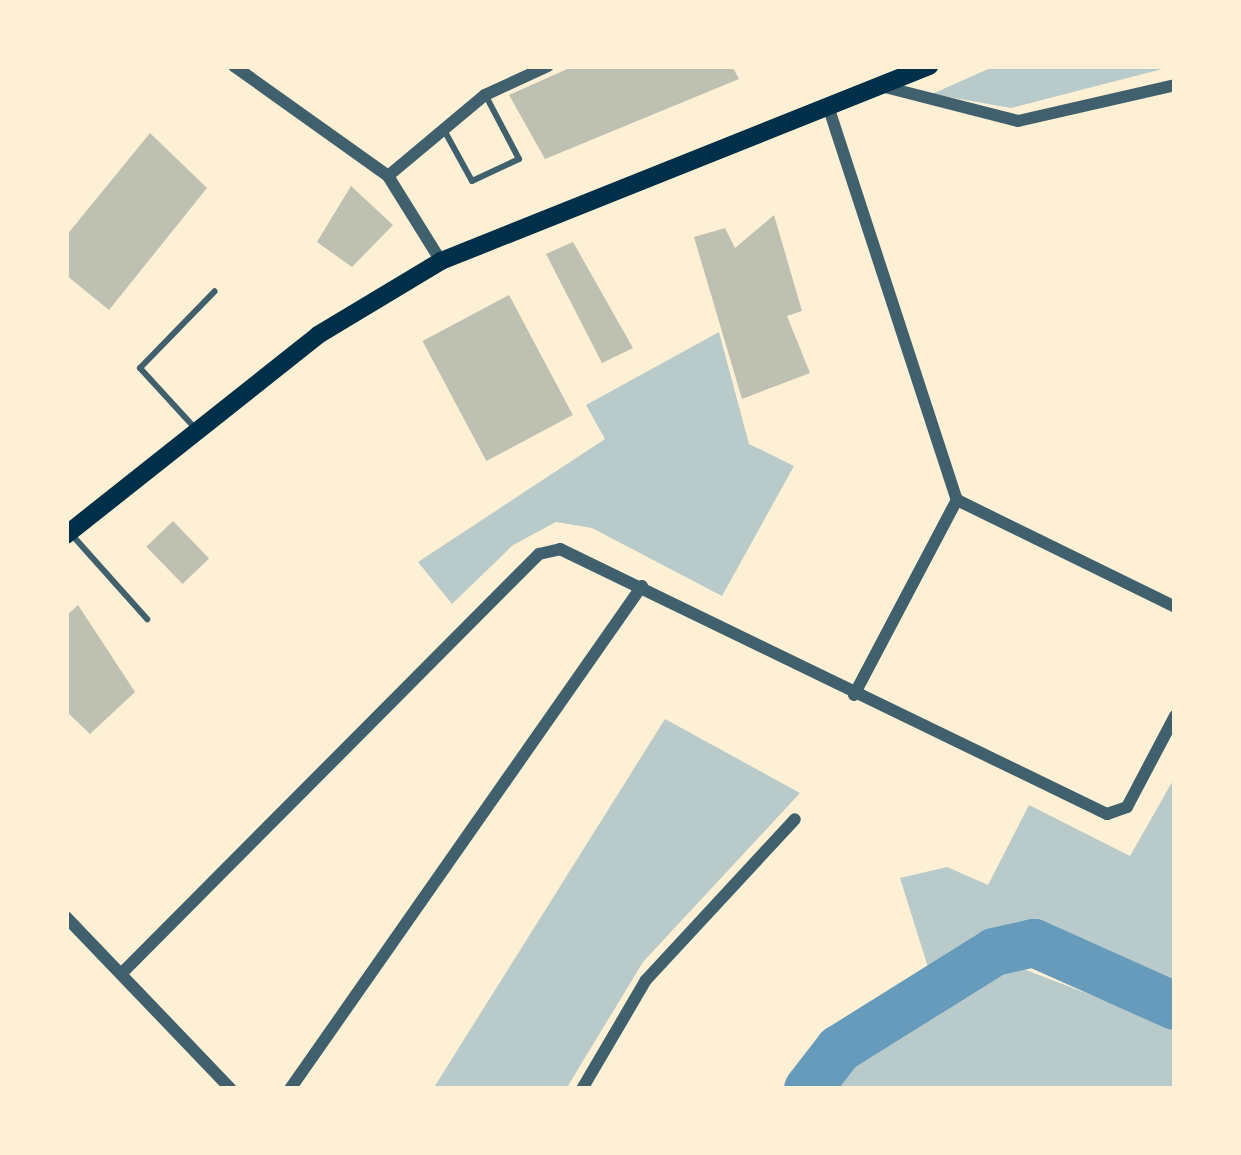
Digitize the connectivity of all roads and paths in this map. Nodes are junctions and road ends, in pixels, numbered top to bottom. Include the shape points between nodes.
1 (548, 66) edge
2 (928, 66) edge
3 (243, 68) edge
4 (1175, 85) edge
5 (885, 87) junction
6 (485, 95) junction
7 (829, 109) junction
8 (442, 127) junction
9 (388, 176) junction
10 (441, 261) junction
11 (215, 291) dead end
12 (195, 428) junction
13 (957, 500) junction
14 (68, 534) edge
15 (642, 586) junction
16 (1175, 607) edge
17 (147, 619) dead end
18 (854, 694) junction
19 (1175, 716) edge
20 (795, 819) dead end
21 (66, 917) edge
22 (121, 974) junction
23 (231, 1089) edge
24 (290, 1089) edge
25 (582, 1089) edge

1 - 6 street
2 - 5 main road
3 - 9 street
4 - 5 street via 1018,121
5 - 7 main road
6 - 8 street
6 - 8 lane via 519,159 472,181
7 - 10 main road
7 - 13 street
8 - 9 street
9 - 10 street
10 - 12 main road
11 - 12 lane via 140,368
12 - 14 main road
13 - 16 street
13 - 18 street
14 - 17 lane
15 - 18 street
15 - 22 street via 583,553 539,554
15 - 24 street
18 - 19 street via 1119,813
20 - 25 street via 646,980
21 - 22 street
22 - 23 street

